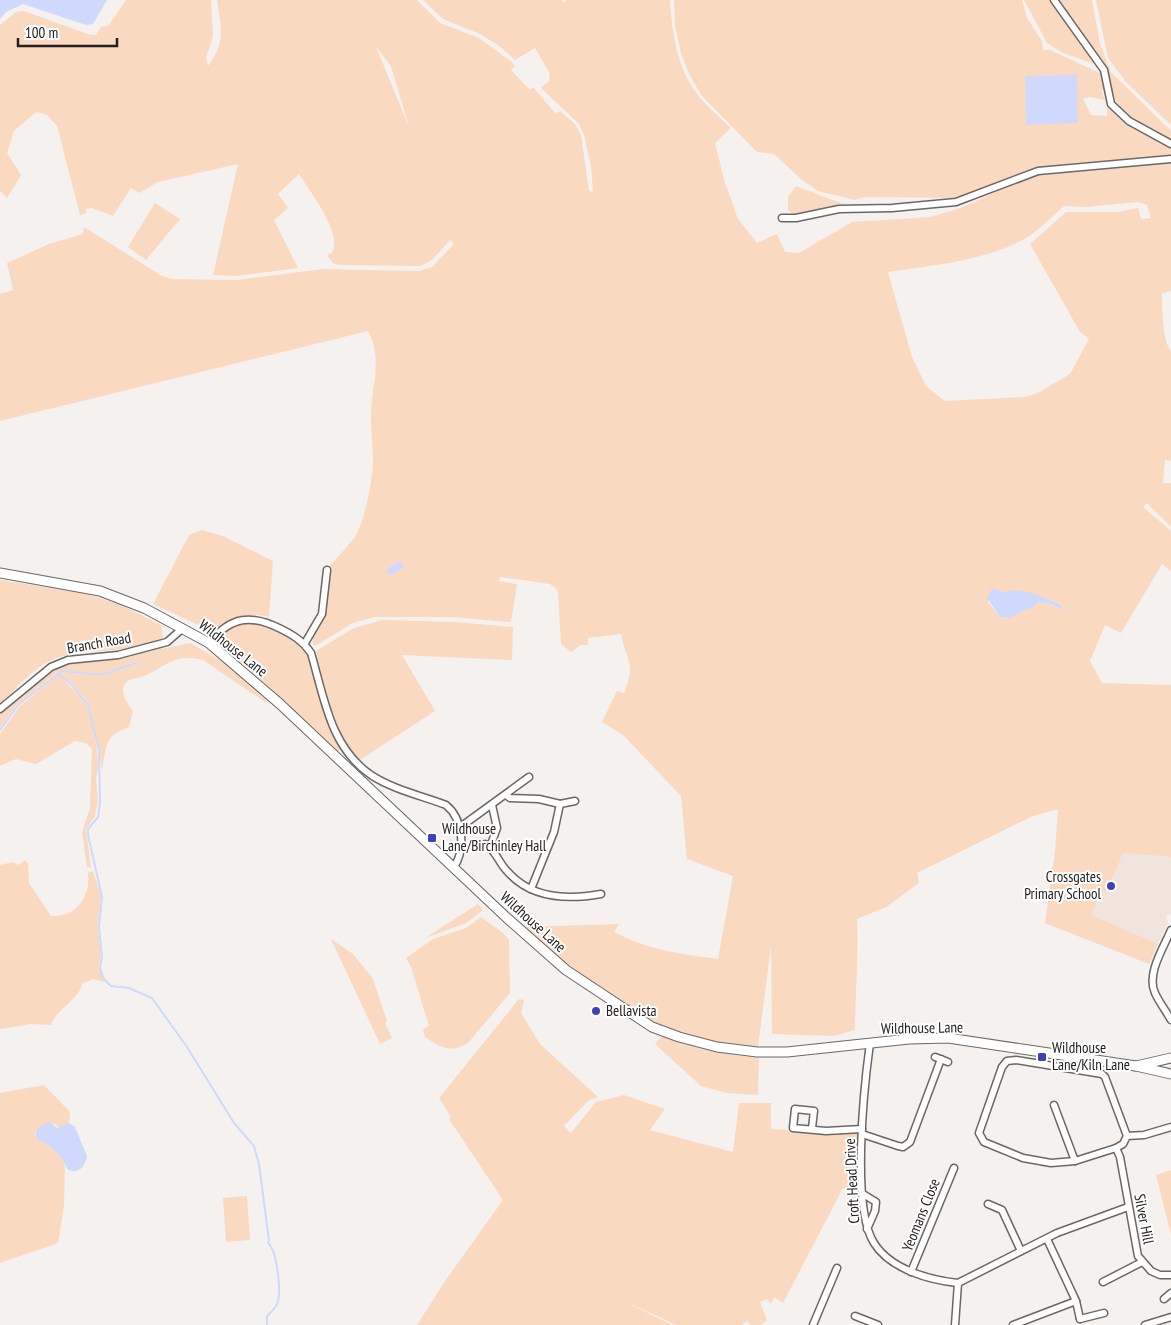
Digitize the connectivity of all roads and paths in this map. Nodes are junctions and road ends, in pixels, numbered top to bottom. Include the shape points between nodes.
1 (1054, 0) edge
2 (1171, 144) edge
3 (1171, 159) edge
4 (782, 218) dead end
5 (327, 570) dead end
6 (0, 573) edge
7 (183, 628) junction
8 (209, 643) junction
9 (305, 643) junction
10 (0, 709) edge
11 (529, 777) dead end
12 (506, 795) junction
13 (575, 801) dead end
14 (560, 804) junction
15 (492, 805) junction
16 (460, 828) junction
17 (454, 867) junction
18 (531, 889) junction
19 (601, 894) dead end
20 (1171, 930) edge
21 (1168, 1009) edge
22 (1171, 1020) edge
23 (870, 1043) junction
24 (1171, 1058) edge
25 (941, 1059) dead end
26 (1136, 1066) junction
27 (1171, 1074) edge
28 (1054, 1105) dead end
29 (1171, 1127) edge
30 (812, 1128) dead end
31 (862, 1131) junction
32 (1127, 1136) junction
33 (1116, 1148) junction
34 (1075, 1161) junction
35 (954, 1168) dead end
36 (863, 1194) junction
37 (988, 1204) dead end
38 (1128, 1208) junction
39 (867, 1230) junction
40 (1047, 1239) junction
41 (1021, 1251) junction
42 (1142, 1262) junction
43 (837, 1268) dead end
44 (911, 1272) junction
45 (1171, 1275) edge
46 (1103, 1282) dead end
47 (1171, 1282) edge
48 (958, 1283) junction
49 (1171, 1293) edge
50 (1164, 1299) dead end
51 (1076, 1301) junction
52 (1104, 1313) dead end
53 (855, 1316) dead end
54 (1171, 1317) edge
55 (1079, 1322) edge
56 (813, 1325) edge
57 (878, 1325) edge
58 (955, 1325) edge
59 (1013, 1325) edge
60 (1146, 1325) edge

1 - 2 street via 1104,70 1112,104 1129,121
3 - 4 street via 1038,171 956,202 840,209
5 - 9 street via 322,614
6 - 7 main road, Wildhouse Lane via 100,591
7 - 8 main road, Wildhouse Lane
7 - 10 street, Branch Road via 166,642 118,655 68,660 51,667
8 - 9 street via 225,627 247,618 255,618
8 - 17 main road, Wildhouse Lane via 280,704
9 - 16 street via 311,653 331,723 345,752 371,775 446,805 454,812
11 - 12 street
12 - 14 street
12 - 15 street
13 - 14 street
14 - 18 street via 554,832
15 - 16 street
15 - 18 street via 497,828 488,845 507,872
16 - 17 street via 460,859
17 - 23 main road, Wildhouse Lane via 566,970 652,1027 717,1047 757,1052 822,1050
18 - 19 street via 568,898
20 - 21 street via 1152,983 1155,994
21 - 22 street
23 - 26 main road, Wildhouse Lane via 948,1038
23 - 31 street, Croft Head Drive
24 - 26 main road, Wildhouse Lane
25 - 31 street via 910,1142 903,1147 898,1146
26 - 27 main road, Wildhouse Lane
28 - 34 street
29 - 32 street
30 - 31 street
31 - 36 street, Croft Head Drive
32 - 33 street
32 - 34 street via 1102,1074 1007,1061 980,1127 980,1139 1039,1162 1062,1164
33 - 34 street
33 - 38 street, Silver Hill
35 - 44 street, Yeomans Close
36 - 39 street, Croft Head Drive
36 - 39 street via 876,1202
37 - 41 street via 1002,1210
38 - 40 street
38 - 42 street, Silver Hill via 1136,1250
39 - 44 street, Croft Head Drive via 874,1245 886,1258
40 - 41 street
40 - 51 street
41 - 48 street
42 - 45 street, Silver Hill via 1156,1273
42 - 46 street
43 - 56 street
44 - 48 street, Croft Head Drive
45 - 47 street
48 - 58 street
49 - 50 street
51 - 55 street
51 - 59 street
52 - 55 street
53 - 57 street
54 - 60 street

